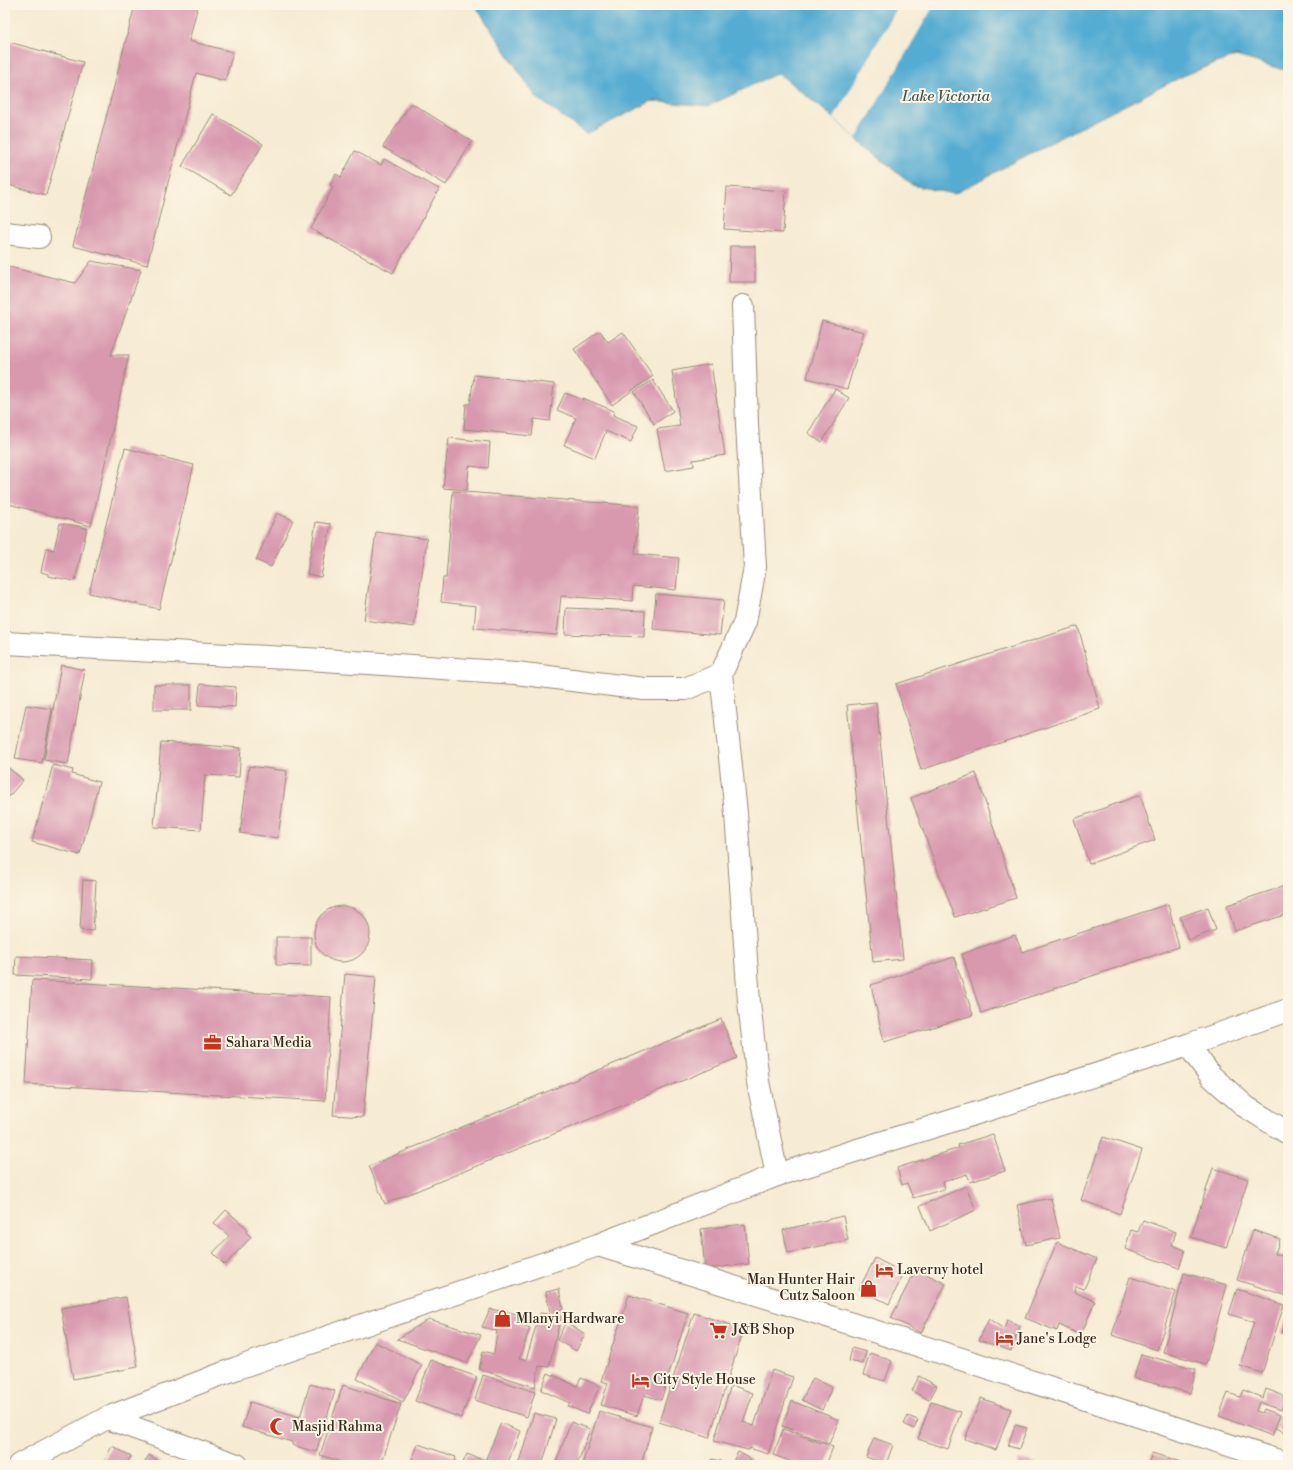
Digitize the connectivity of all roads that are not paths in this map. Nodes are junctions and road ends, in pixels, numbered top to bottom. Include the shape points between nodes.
1 (5, 233) edge
2 (39, 237) dead end
3 (743, 306) dead end
4 (5, 643) edge
5 (721, 674) junction
6 (1288, 1010) edge
7 (1188, 1044) junction
8 (1288, 1133) edge
9 (777, 1175) junction
10 (598, 1245) junction
11 (107, 1418) junction
12 (1288, 1464) edge
13 (19, 1465) edge
14 (237, 1465) edge

1 - 2 street
3 - 5 street via 755,567 745,622
4 - 5 street via 516,673 644,689 685,689
5 - 9 street via 736,813 750,1010 758,1082
6 - 7 street
7 - 8 street via 1211,1076 1246,1107
7 - 9 street
9 - 10 street
10 - 11 street via 237,1368
10 - 12 street via 835,1318
11 - 13 street
11 - 14 street

